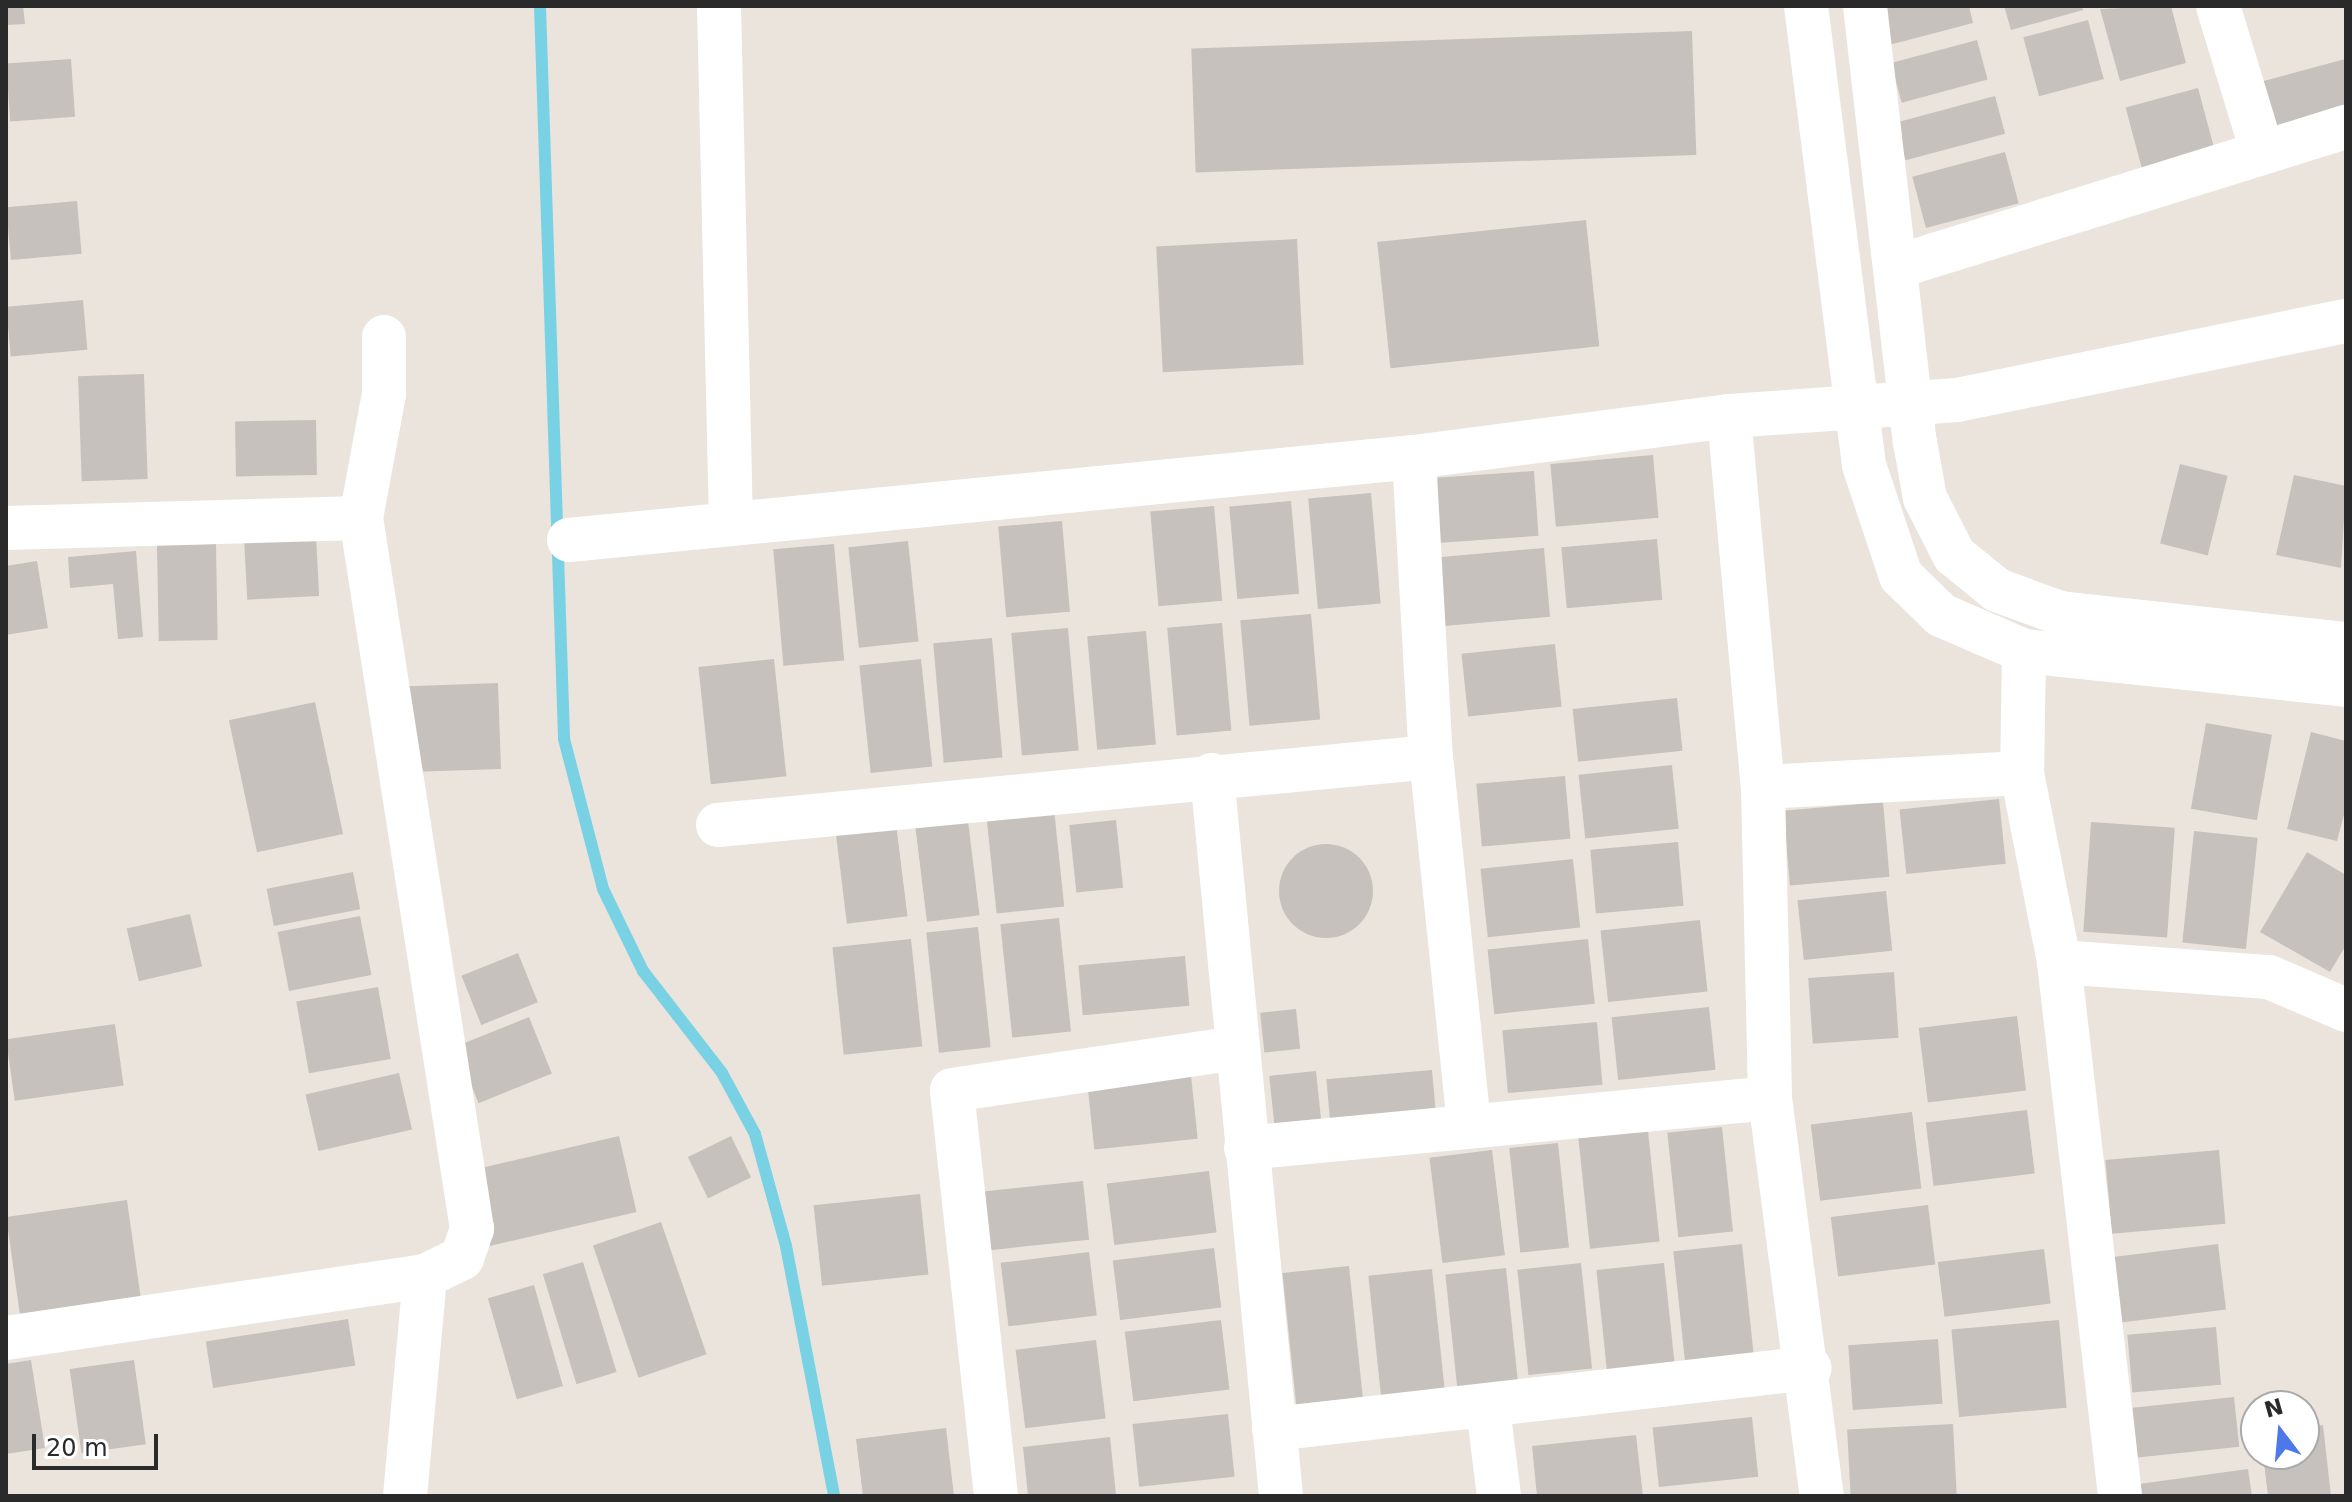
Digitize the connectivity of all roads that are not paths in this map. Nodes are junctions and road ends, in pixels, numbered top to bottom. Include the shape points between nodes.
1 (719, 6) edge
2 (1806, 6) edge
3 (1865, 6) edge
4 (2218, 6) edge
5 (2346, 127) edge
6 (2262, 151) junction
7 (1899, 266) junction
8 (2346, 321) edge
9 (384, 337) dead end
10 (1909, 402) junction
11 (1856, 409) junction
12 (1729, 416) junction
13 (1414, 457) junction
14 (361, 518) junction
15 (731, 524) junction
16 (6, 528) edge
17 (569, 540) dead end
18 (2346, 644) edge
19 (2024, 651) junction
20 (2346, 685) edge
21 (1431, 757) junction
22 (2022, 773) junction
23 (1212, 775) junction
24 (1763, 787) junction
25 (718, 825) dead end
26 (2059, 962) junction
27 (2346, 1010) edge
28 (1235, 1048) junction
29 (1770, 1098) junction
30 (1469, 1122) junction
31 (1246, 1148) junction
32 (425, 1276) junction
33 (6, 1338) edge
34 (1810, 1368) junction
35 (1488, 1408) junction
36 (1274, 1429) junction
37 (405, 1496) edge
38 (996, 1496) edge
39 (1281, 1496) edge
40 (1499, 1496) edge
41 (1822, 1496) edge
42 (2120, 1496) edge

1 - 15 street
2 - 11 street
3 - 7 street
4 - 6 street
5 - 6 street
6 - 7 street
7 - 10 street
8 - 10 street via 1957,400
9 - 14 street via 384,394
10 - 11 street
10 - 18 street via 1925,498 1954,555 1997,590 2060,613
11 - 12 street
11 - 19 street via 1864,465 1901,576 1941,615
12 - 13 street
12 - 24 street
13 - 15 street
13 - 21 street
14 - 16 street
14 - 32 street via 472,1229 462,1258
15 - 17 street
19 - 20 street
19 - 22 street
21 - 23 street
21 - 30 street
22 - 24 street
22 - 26 street
23 - 25 street
23 - 28 street
24 - 29 street
26 - 27 street via 2269,977
26 - 42 street
28 - 31 street
28 - 38 street via 952,1090
29 - 30 street
29 - 34 street
30 - 31 street
31 - 36 street
32 - 33 street
32 - 37 street
34 - 35 street
34 - 41 street
35 - 36 street
35 - 40 street
36 - 39 street

